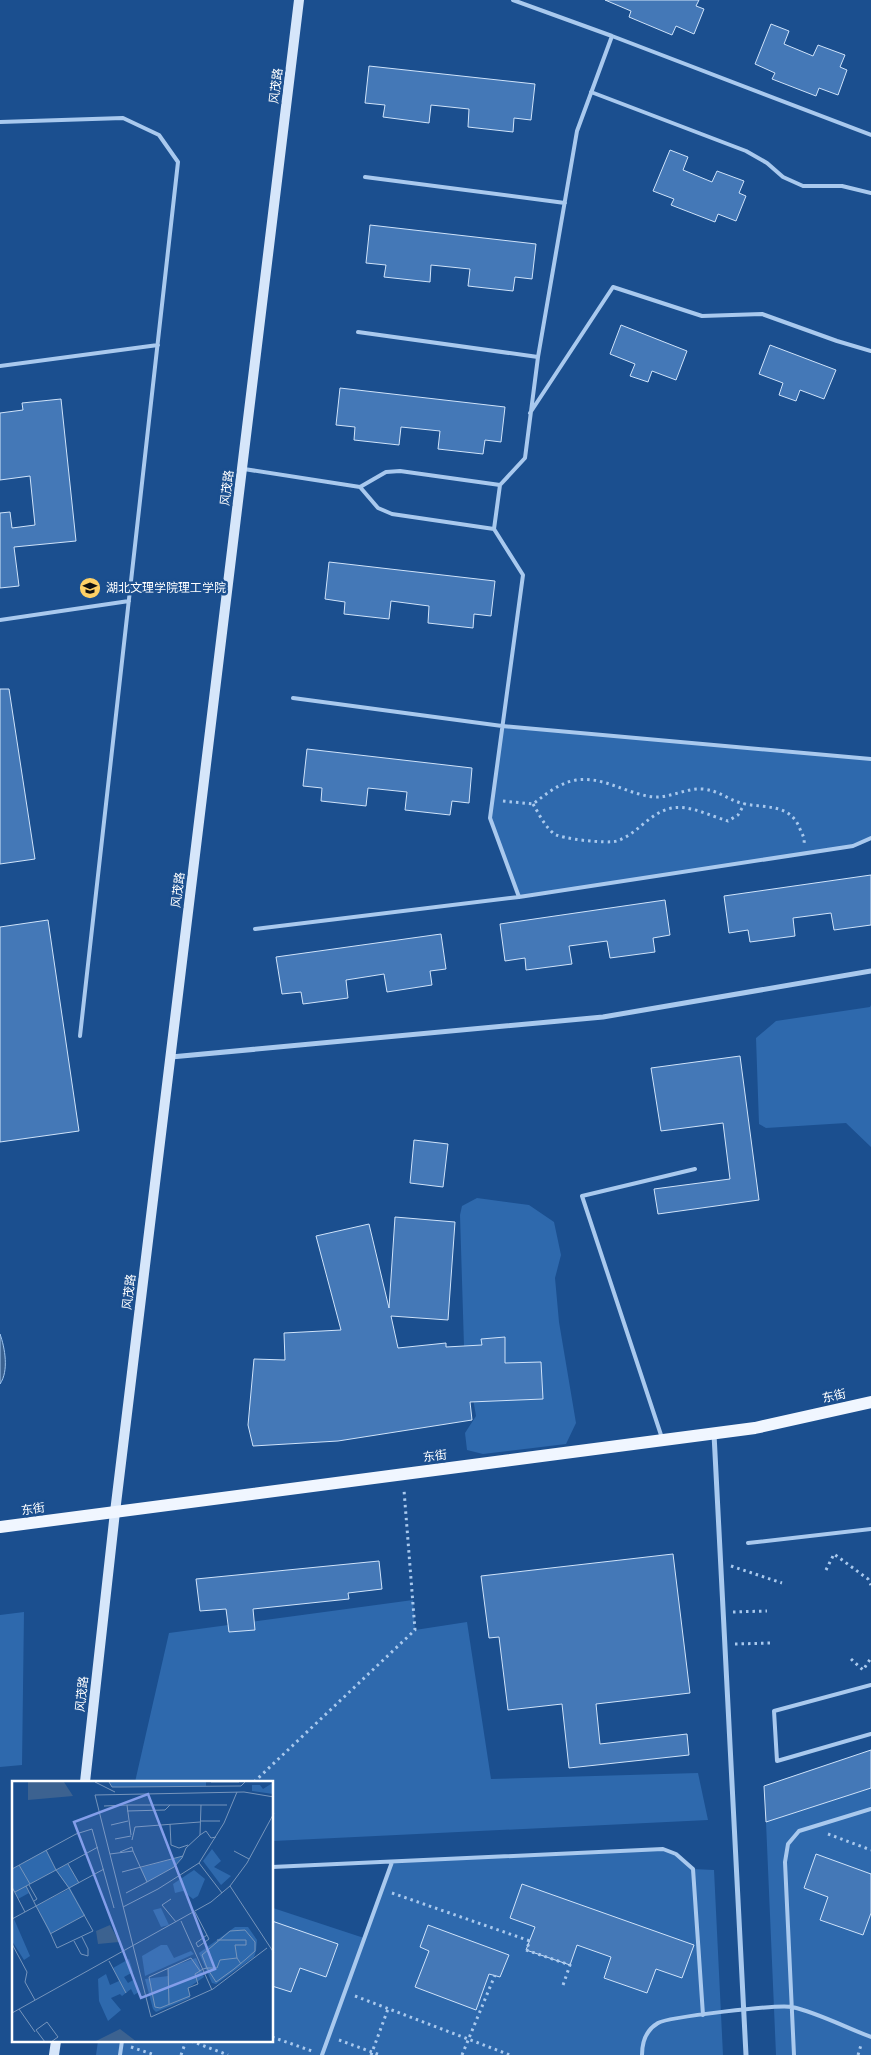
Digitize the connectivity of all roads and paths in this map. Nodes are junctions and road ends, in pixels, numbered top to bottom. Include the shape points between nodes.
1 (299, 0) edge
2 (513, 0) edge
3 (612, 36) junction
4 (591, 92) junction
5 (0, 122) edge
6 (871, 134) edge
7 (365, 177) dead end
8 (871, 193) edge
9 (565, 203) junction
10 (358, 332) dead end
11 (158, 345) junction
12 (871, 351) edge
13 (538, 357) junction
14 (0, 366) edge
15 (530, 413) junction
16 (242, 468) junction
17 (500, 485) junction
18 (360, 486) junction
19 (494, 528) junction
20 (129, 601) junction
21 (0, 620) edge
22 (293, 698) dead end
23 (502, 726) junction
24 (871, 760) edge
25 (493, 800) junction
26 (745, 803) junction
27 (534, 804) junction
28 (871, 838) edge
29 (802, 854) junction
30 (519, 897) junction
31 (255, 929) dead end
32 (871, 971) edge
33 (80, 1036) dead end
34 (170, 1057) junction
35 (695, 1169) dead end
36 (871, 1402) edge
37 (714, 1433) junction
38 (663, 1440) junction
39 (402, 1474) junction
40 (115, 1512) junction
41 (0, 1527) edge
42 (871, 1529) edge
43 (748, 1543) dead end
44 (721, 1563) junction
45 (826, 1570) dead end
46 (782, 1583) dead end
47 (871, 1585) edge
48 (767, 1611) dead end
49 (723, 1613) junction
50 (772, 1643) dead end
51 (725, 1645) junction
52 (871, 1658) edge
53 (851, 1659) dead end
54 (871, 1685) edge
55 (871, 1734) edge
56 (85, 1781) edge
57 (255, 1781) edge
58 (871, 1809) edge
59 (811, 1827) junction
60 (871, 1850) edge
61 (392, 1862) junction
62 (274, 1867) edge
63 (382, 1889) junction
64 (495, 1976) dead end
65 (562, 1988) dead end
66 (345, 1992) junction
67 (791, 2006) junction
68 (388, 2009) junction
69 (743, 2009) junction
70 (703, 2015) junction
71 (328, 2036) junction
72 (871, 2037) edge
73 (274, 2038) edge
74 (469, 2040) junction
75 (56, 2042) edge
76 (121, 2042) edge
77 (186, 2042) edge
78 (194, 2042) edge
79 (372, 2054) edge
80 (54, 2055) edge
81 (120, 2055) edge
82 (155, 2055) edge
83 (181, 2055) edge
84 (228, 2055) edge
85 (322, 2055) edge
86 (380, 2055) edge
87 (462, 2055) edge
88 (510, 2055) edge
89 (642, 2055) edge
90 (746, 2055) edge
91 (794, 2055) edge

1 - 16 street, 风茂路
2 - 3 lane
3 - 4 lane
3 - 6 lane
4 - 8 lane via 746,151 783,177 803,186 842,186
4 - 9 lane via 577,132
5 - 11 lane via 123,118 159,135 178,162
7 - 9 lane
9 - 13 lane
10 - 13 lane
11 - 14 lane
11 - 20 lane
12 - 15 lane via 762,314 702,316 613,287
13 - 15 lane
15 - 17 lane via 525,458
16 - 18 lane
16 - 34 street, 风茂路
17 - 18 lane via 400,471 386,472
17 - 19 lane
18 - 19 lane via 378,508 392,514
19 - 23 lane via 523,575
20 - 21 lane
20 - 33 lane
22 - 23 lane
23 - 24 lane
23 - 25 lane
25 - 27 path
25 - 30 lane via 490,818
26 - 27 path via 700,788 656,797 632,794 606,782 576,780 555,787
26 - 27 path via 738,815 728,820 684,807 670,808 652,816 639,829 615,842 554,835
26 - 29 path via 784,810 798,822 805,840
28 - 29 lane via 853,846
29 - 30 lane
30 - 31 lane
32 - 34 street via 603,1017
34 - 40 street, 风茂路
35 - 38 lane via 582,1196
36 - 37 main road, 东街 via 755,1428
37 - 38 main road, 东街
37 - 44 street
38 - 39 main road, 东街
39 - 40 main road, 东街
39 - 57 path via 415,1630
40 - 41 main road, 东街
40 - 56 street, 风茂路
42 - 43 lane
44 - 46 path
44 - 49 street
45 - 47 path via 834,1554 868,1579
48 - 49 path
49 - 51 street
50 - 51 path
51 - 69 street
52 - 53 path via 863,1670
54 - 55 lane via 774,1711 776,1762
58 - 59 lane
59 - 60 path
59 - 67 lane via 799,1831 788,1844
61 - 62 lane
61 - 63 lane
61 - 70 lane via 663,1848 676,1854 693,1869
63 - 65 path via 530,1941 526,1950 570,1965
63 - 66 lane
64 - 74 path
66 - 68 path
66 - 71 lane
67 - 69 lane
67 - 72 lane
67 - 91 lane
68 - 74 path
68 - 79 path
69 - 70 lane
69 - 90 street
70 - 89 lane via 660,2021 647,2032
71 - 79 path
71 - 85 lane
73 - 85 path
74 - 87 path
74 - 88 path
75 - 80 street
76 - 81 lane
76 - 82 path
77 - 83 path
78 - 84 path
79 - 86 path

